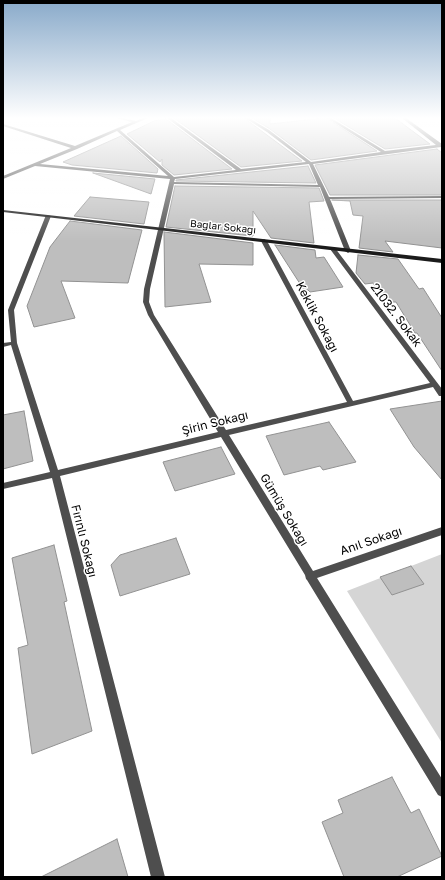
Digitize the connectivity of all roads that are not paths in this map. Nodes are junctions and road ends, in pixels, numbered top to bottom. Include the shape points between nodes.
1 (49, 159) edge
2 (150, 159) edge
3 (224, 159) edge
4 (305, 159) edge
5 (340, 159) edge
6 (310, 163) junction
7 (34, 165) junction
8 (239, 170) junction
9 (3, 178) edge
10 (173, 180) junction
11 (320, 186) junction
12 (442, 197) edge
13 (326, 198) junction
14 (3, 211) edge
15 (48, 216) junction
16 (161, 230) junction
17 (264, 241) junction
18 (333, 249) junction
19 (348, 251) junction
20 (442, 261) edge
21 (14, 343) junction
22 (3, 345) edge
23 (434, 384) junction
24 (442, 394) edge
25 (351, 403) junction
26 (224, 433) junction
27 (55, 474) junction
28 (3, 486) edge
29 (442, 531) edge
30 (309, 576) junction
31 (442, 792) edge
32 (158, 877) edge

1 - 7 street
2 - 10 street
3 - 8 street
4 - 6 street
5 - 6 street
6 - 8 street
6 - 11 street
7 - 9 street
7 - 10 street
8 - 10 street
10 - 11 street
10 - 16 street, Gümüş Sokağı
11 - 13 street
12 - 13 street
13 - 19 street
14 - 15 main road, Bağlar Sokağı
15 - 16 main road, Bağlar Sokağı
15 - 21 street, Fırınlı Sokağı via 11,310
16 - 17 main road, Bağlar Sokağı
16 - 26 street, Gümüş Sokağı via 146,302 151,315
17 - 18 main road, Bağlar Sokağı
17 - 25 street, Keklik Sokağı
18 - 19 main road, Bağlar Sokağı
18 - 23 street, 21032. Sokak
19 - 20 main road, Bağlar Sokağı
21 - 22 street
21 - 27 street, Fırınlı Sokağı
23 - 24 street, 21032. Sokak
23 - 25 street, Şirin Sokağı
25 - 26 street, Şirin Sokağı
26 - 27 street, Şirin Sokağı
26 - 30 street, Gümüş Sokağı
27 - 28 street, Şirin Sokağı
27 - 32 street, Fırınlı Sokağı
29 - 30 street, Anıl Sokağı
30 - 31 street, Gümüş Sokağı

